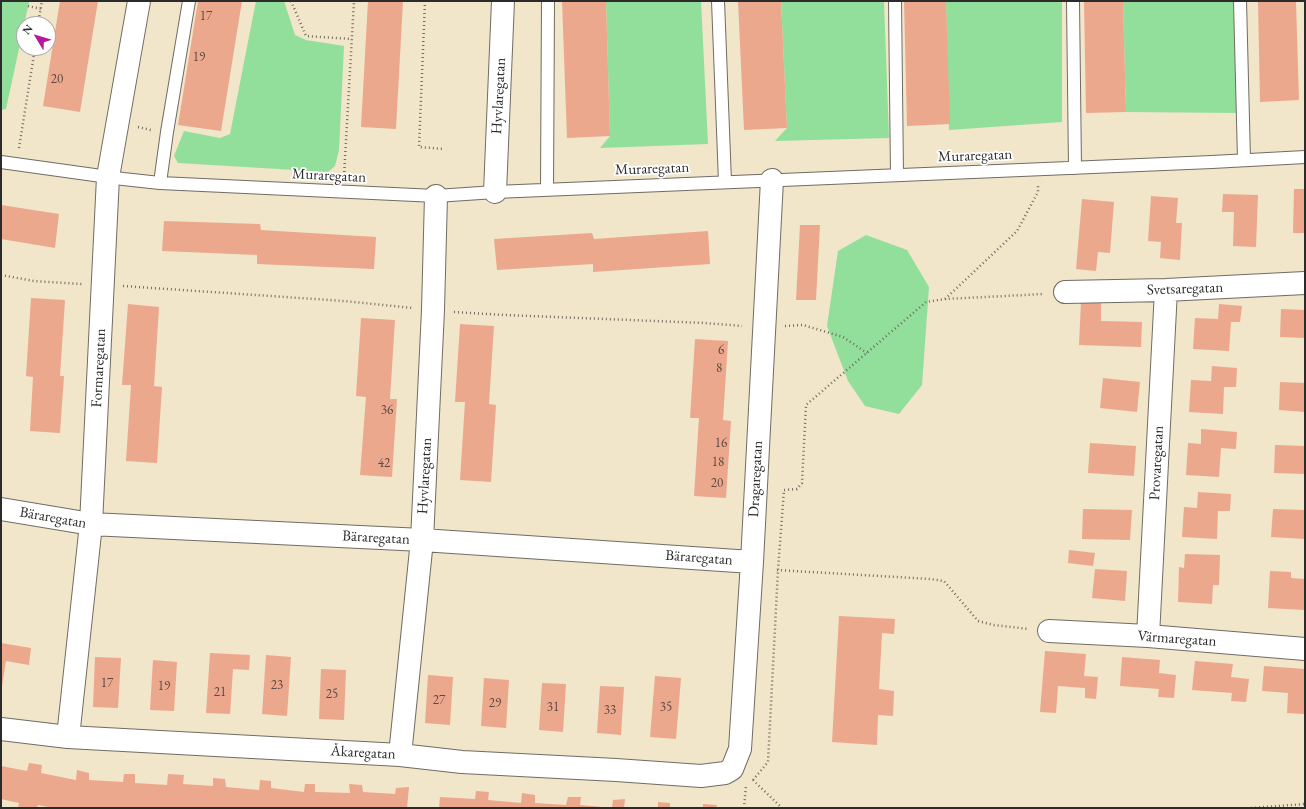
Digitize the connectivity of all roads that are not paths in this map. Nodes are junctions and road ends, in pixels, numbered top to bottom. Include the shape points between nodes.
1 (138, 1) edge
2 (189, 1) edge
3 (503, 1) edge
4 (548, 1) edge
5 (718, 1) edge
6 (895, 1) edge
7 (1073, 1) edge
8 (1240, 1) edge
9 (1305, 157) edge
10 (1244, 160) junction
11 (1, 162) edge
12 (1075, 168) junction
13 (897, 175) junction
14 (108, 177) junction
15 (772, 180) junction
16 (724, 182) junction
17 (160, 183) junction
18 (547, 189) junction
19 (495, 192) junction
20 (436, 196) junction
21 (1305, 283) edge
22 (1166, 290) junction
23 (1065, 292) road end
24 (1, 509) edge
25 (91, 524) junction
26 (422, 540) junction
27 (751, 565) junction
28 (1049, 631) road end
29 (1148, 636) junction
30 (1305, 649) edge
31 (1, 729) edge
32 (68, 737) junction
33 (400, 755) junction
34 (736, 770) joint

1 - 14 street, Formaregatan
2 - 17 lane
3 - 19 street, Hyvlaregatan
4 - 18 lane
5 - 16 lane
6 - 13 lane
7 - 12 lane
8 - 10 lane
9 - 10 lane, Muraregatan
10 - 12 lane, Muraregatan
11 - 14 lane, Muraregatan
12 - 13 lane, Muraregatan
13 - 15 lane, Muraregatan
14 - 17 lane, Muraregatan
14 - 25 street, Formaregatan
15 - 16 lane, Muraregatan
15 - 27 street, Dragaregatan
16 - 18 lane, Muraregatan
17 - 20 lane, Muraregatan
18 - 19 lane, Muraregatan
19 - 20 lane, Muraregatan
20 - 26 street, Hyvlaregatan
21 - 22 street, Svetsaregatan
22 - 23 street, Svetsaregatan
22 - 29 street, Provaregatan
24 - 25 street, Bäraregatan
25 - 26 street, Bäraregatan
25 - 32 street, Formaregatan
26 - 27 street, Bäraregatan
26 - 33 street, Hyvlaregatan
27 - 34 street, Dragaregatan via 740,749
28 - 29 street, Värmaregatan
29 - 30 street, Värmaregatan
31 - 32 street, Åkaregatan
32 - 33 street, Åkaregatan
33 - 34 street, Åkaregatan via 462,762 701,776

